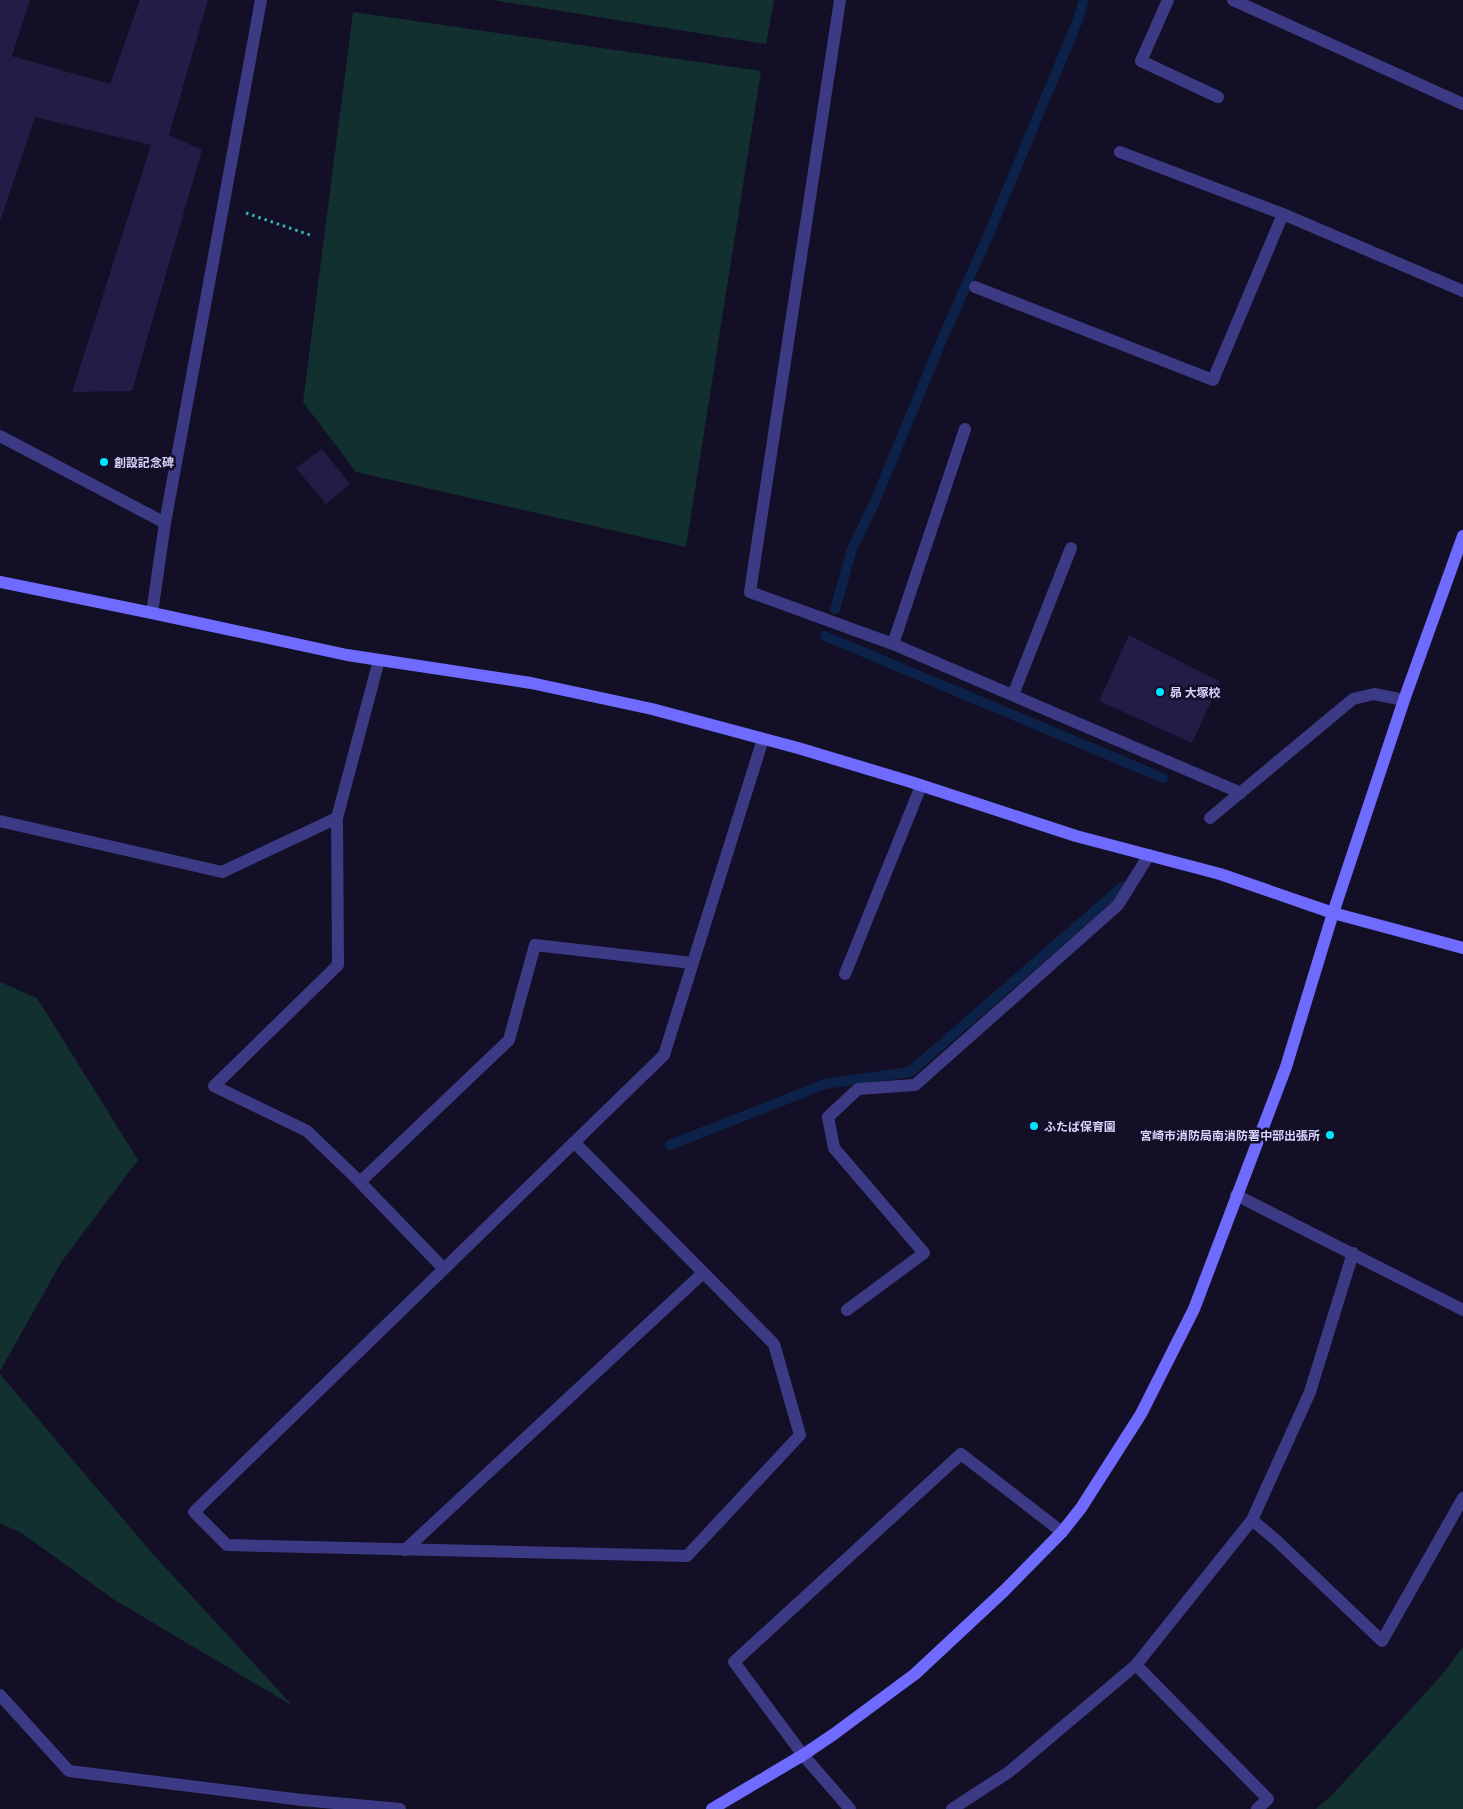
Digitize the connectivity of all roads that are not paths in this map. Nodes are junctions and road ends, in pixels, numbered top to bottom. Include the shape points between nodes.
1 (261, 0) edge
2 (840, 0) edge
3 (1168, 0) edge
4 (1234, 0) edge
5 (1218, 98) dead end
6 (1463, 104) edge
7 (1120, 152) dead end
8 (1283, 214) junction
9 (975, 287) dead end
10 (1463, 291) edge
11 (966, 429) dead end
12 (0, 436) edge
13 (165, 523) junction
14 (1463, 536) edge
15 (1071, 548) dead end
16 (0, 582) edge
17 (152, 613) junction
18 (893, 644) junction
19 (379, 660) junction
20 (1013, 695) junction
21 (1404, 700) junction
22 (763, 739) junction
23 (921, 786) junction
24 (1241, 793) junction
25 (337, 818) junction
26 (1210, 818) dead end
27 (0, 821) edge
28 (1149, 856) junction
29 (1333, 913) junction
30 (1463, 948) edge
31 (692, 964) junction
32 (845, 974) dead end
33 (574, 1142) junction
34 (360, 1182) junction
35 (1236, 1195) junction
36 (1353, 1253) junction
37 (444, 1269) junction
38 (703, 1272) junction
39 (847, 1310) dead end
40 (1463, 1310) edge
41 (1463, 1498) edge
42 (1252, 1520) junction
43 (1062, 1532) junction
44 (405, 1550) junction
45 (1136, 1665) junction
46 (0, 1695) edge
47 (803, 1755) junction
48 (302, 1804) edge
49 (400, 1809) edge
50 (712, 1809) edge
51 (850, 1809) edge
52 (952, 1809) edge
53 (1257, 1809) edge

1 - 13 street
2 - 18 street via 750,592
3 - 5 street via 1141,61
4 - 6 street
7 - 8 street
8 - 9 street via 1213,380
8 - 10 street
11 - 18 street
12 - 13 street
13 - 17 street
14 - 21 street
15 - 20 street
16 - 17 street
17 - 19 street
18 - 20 street
19 - 22 street via 540,685 652,709
19 - 25 street
20 - 24 street
21 - 24 street via 1374,694 1353,699
21 - 29 street
22 - 23 street
22 - 31 street
23 - 28 street
23 - 32 street
24 - 26 street
25 - 27 street via 222,872
25 - 34 street via 338,966 214,1086 307,1131
28 - 29 street via 1220,874
28 - 39 street via 1118,905 915,1085 858,1089 828,1117 834,1148 924,1252
29 - 30 street
29 - 35 street via 1286,1067
31 - 33 street via 664,1055
31 - 34 street via 535,945 509,1040
33 - 37 street
33 - 38 street
34 - 37 street
35 - 36 street
35 - 43 street via 1194,1309 1141,1414
36 - 40 street
36 - 42 street via 1310,1392
37 - 44 street via 194,1512 227,1546
38 - 44 street
38 - 44 street via 774,1344 800,1434 687,1556
41 - 42 street via 1382,1641
42 - 45 street
43 - 47 street via 915,1674
43 - 47 street via 961,1454 734,1662
45 - 52 street via 1009,1772
45 - 53 street via 1268,1799
46 - 48 street via 69,1771
47 - 50 street
47 - 51 street
48 - 49 street

